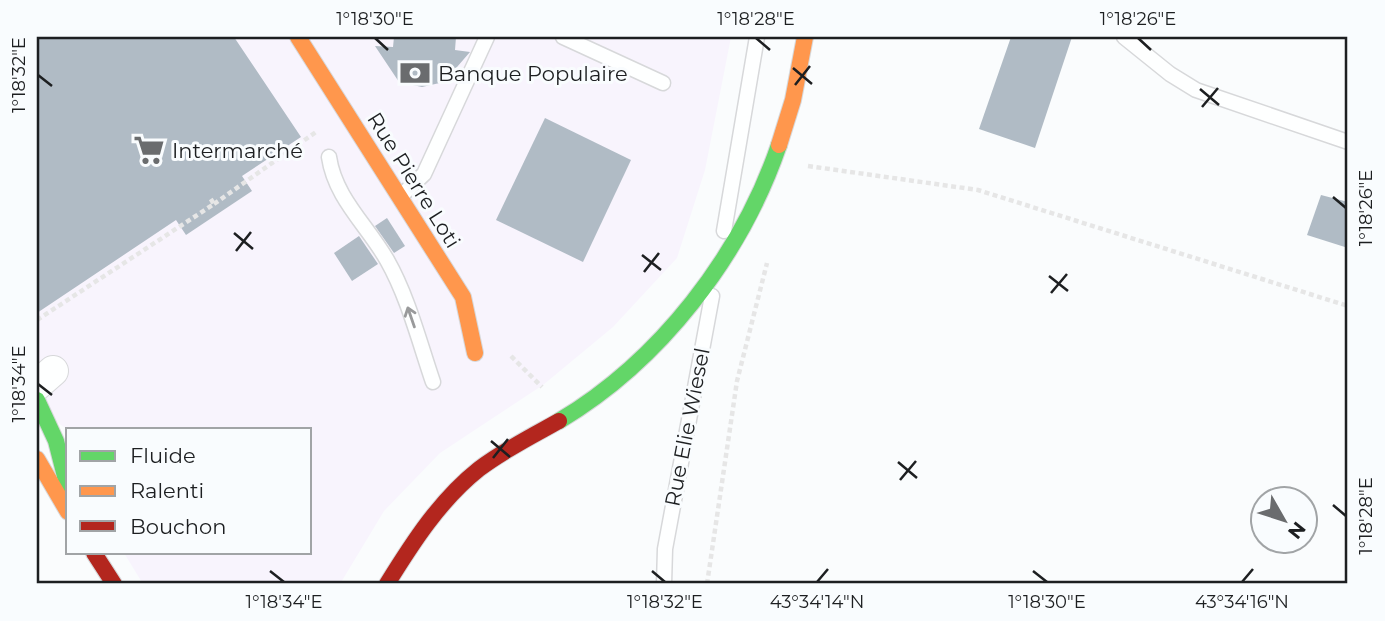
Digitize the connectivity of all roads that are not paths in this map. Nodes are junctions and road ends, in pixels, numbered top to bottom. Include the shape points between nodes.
1 (299, 37) edge
2 (486, 37) edge
3 (563, 37) edge
4 (757, 37) edge
5 (805, 37) edge
6 (1124, 37) edge
7 (663, 83) dead end
8 (1348, 142) edge
9 (329, 157) dead end
10 (401, 196) junction
11 (717, 270) junction
12 (475, 354) road end
13 (433, 382) dead end
14 (37, 400) edge
15 (37, 459) edge
16 (66, 479) edge
17 (66, 509) edge
18 (95, 554) edge
19 (390, 582) edge
20 (114, 584) edge
21 (664, 584) edge

1 - 10 street, Rue Pierre Loti
2 - 10 lane via 424,174
3 - 7 lane
4 - 11 lane, Rue Elie Wiesel
5 - 11 street via 792,108 764,186
6 - 8 lane via 1196,90
13 -> 9 lane via 387,260 332,180
10 - 12 street, Rue Pierre Loti via 463,297
11 - 19 street via 690,309 654,347 589,402 494,458 454,490 415,536
11 - 21 lane, Rue Elie Wiesel via 664,549
14 - 16 street via 57,441
15 - 17 street
18 - 20 street

